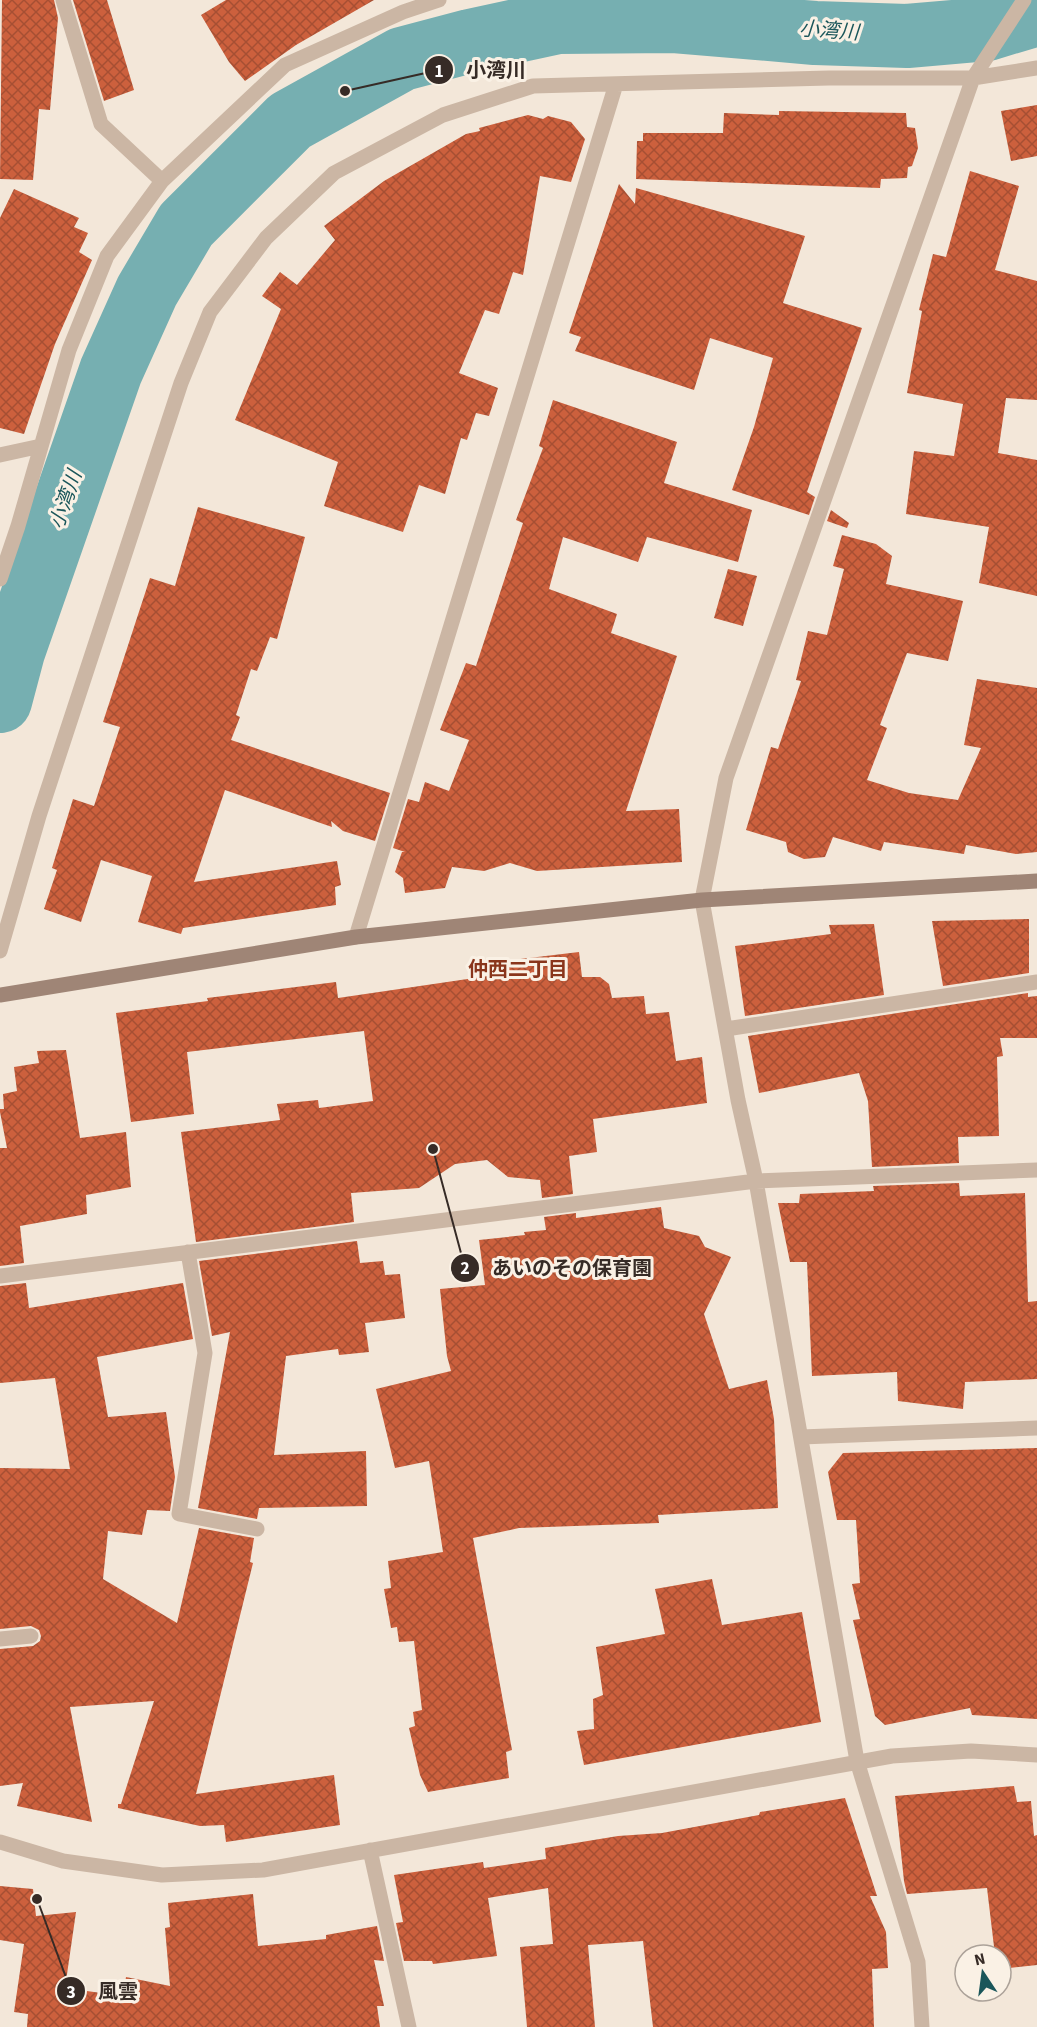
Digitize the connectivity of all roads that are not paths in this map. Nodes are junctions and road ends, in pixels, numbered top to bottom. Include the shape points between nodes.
1 (63, 0) edge
2 (440, 0) edge
3 (1024, 0) edge
4 (1037, 68) edge
5 (973, 78) junction
6 (615, 84) junction
7 (162, 181) junction
8 (41, 446) junction
9 (0, 455) edge
10 (0, 579) edge
11 (1037, 881) edge
12 (702, 900) junction
13 (356, 937) junction
14 (0, 951) edge
15 (1037, 982) edge
16 (0, 995) edge
17 (726, 1029) junction
18 (1037, 1170) edge
19 (756, 1181) junction
20 (188, 1252) junction
21 (0, 1275) edge
22 (1037, 1428) edge
23 (801, 1437) junction
24 (258, 1529) dead end
25 (31, 1636) dead end
26 (0, 1639) edge
27 (1037, 1755) edge
28 (857, 1761) junction
29 (0, 1842) edge
30 (370, 1850) junction
31 (409, 2027) edge
32 (922, 2027) edge

1 - 7 street via 101,124
2 - 7 street via 403,12 285,65
3 - 5 street
4 - 5 street
5 - 6 street
5 - 12 street via 726,778
6 - 13 street
6 - 14 street via 533,86 443,115 334,173 266,238 210,312 174,405 39,816
7 - 8 street via 107,256 69,350
8 - 9 street
8 - 10 street
11 - 12 street
12 - 13 street
12 - 17 street
13 - 16 street
15 - 17 street
17 - 19 street
18 - 19 street
19 - 20 street
19 - 23 street
20 - 21 street
20 - 24 street via 205,1353 180,1514
22 - 23 street
23 - 28 street
25 - 26 street
27 - 28 street via 971,1751
28 - 30 street
28 - 32 street via 918,1962
29 - 30 street via 63,1861 162,1875 263,1870
30 - 31 street

